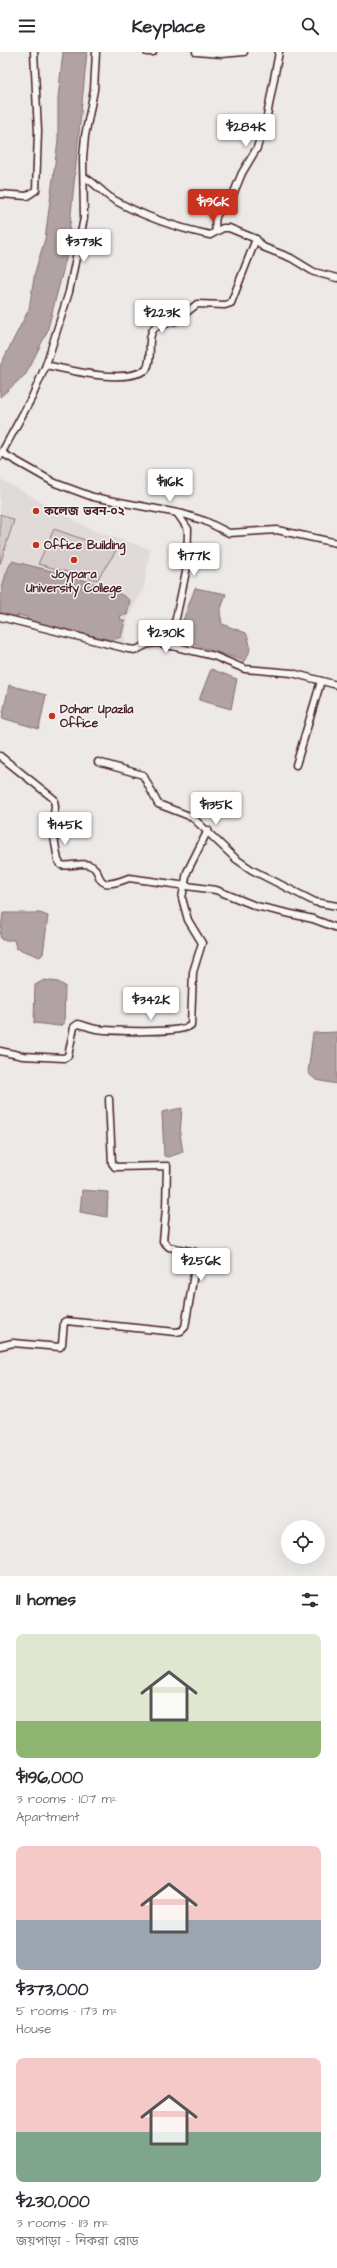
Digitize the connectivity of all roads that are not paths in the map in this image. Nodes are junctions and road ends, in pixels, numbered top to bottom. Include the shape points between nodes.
1 (34, 52) edge
2 (96, 52) edge
3 (147, 52) edge
4 (152, 52) edge
5 (196, 52) edge
6 (244, 52) edge
7 (279, 52) edge
8 (84, 177) junction
9 (0, 194) edge
10 (216, 231) junction
11 (256, 239) junction
12 (337, 278) edge
13 (46, 365) junction
14 (1, 454) edge
15 (177, 513) junction
16 (337, 543) edge
17 (0, 617) edge
18 (170, 646) junction
19 (320, 681) junction
20 (337, 685) edge
21 (0, 756) edge
22 (98, 762) dead end
23 (296, 765) dead end
24 (208, 830) junction
25 (184, 886) junction
26 (337, 906) edge
27 (337, 928) edge
28 (0, 1051) edge
29 (110, 1099) dead end
30 (0, 1346) edge

1 - 9 street via 38,131 36,190 27,196
2 - 8 street via 94,90 85,136
3 - 4 street
5 - 6 street
7 - 10 street via 268,116 257,148 242,172 228,208 221,209 216,215
8 - 10 street via 114,200 143,214 192,231 210,235
8 - 13 street via 84,218 69,292
10 - 11 street via 229,228
11 - 12 street via 264,247 291,258 314,272
11 - 13 street via 231,303 193,305 176,321 155,327 150,338 150,363 146,370 130,376 77,372
13 - 14 street via 32,398
14 - 15 street via 55,483 93,497
15 - 16 street via 205,521 228,533 277,530
15 - 18 street via 188,529 187,560
17 - 18 street via 128,649 136,650 154,643
18 - 19 street via 214,656 245,669 292,673
19 - 20 street
19 - 23 street
21 - 25 street via 54,799 52,826 61,865 93,866 104,884 130,878
22 - 24 street via 139,773 146,780 158,804 192,816
24 - 25 street via 187,872
24 - 26 street via 236,859 252,870 315,902
25 - 27 street via 216,890 256,906 313,919
25 - 28 street via 182,898 188,920 202,943 193,972 192,1016 189,1027 112,1030 94,1029 78,1024 74,1027 68,1056 64,1058 23,1056
29 - 30 street via 112,1163 115,1167 167,1166 163,1241 169,1247 194,1252 197,1256 185,1327 176,1332 66,1321 60,1347 13,1343

